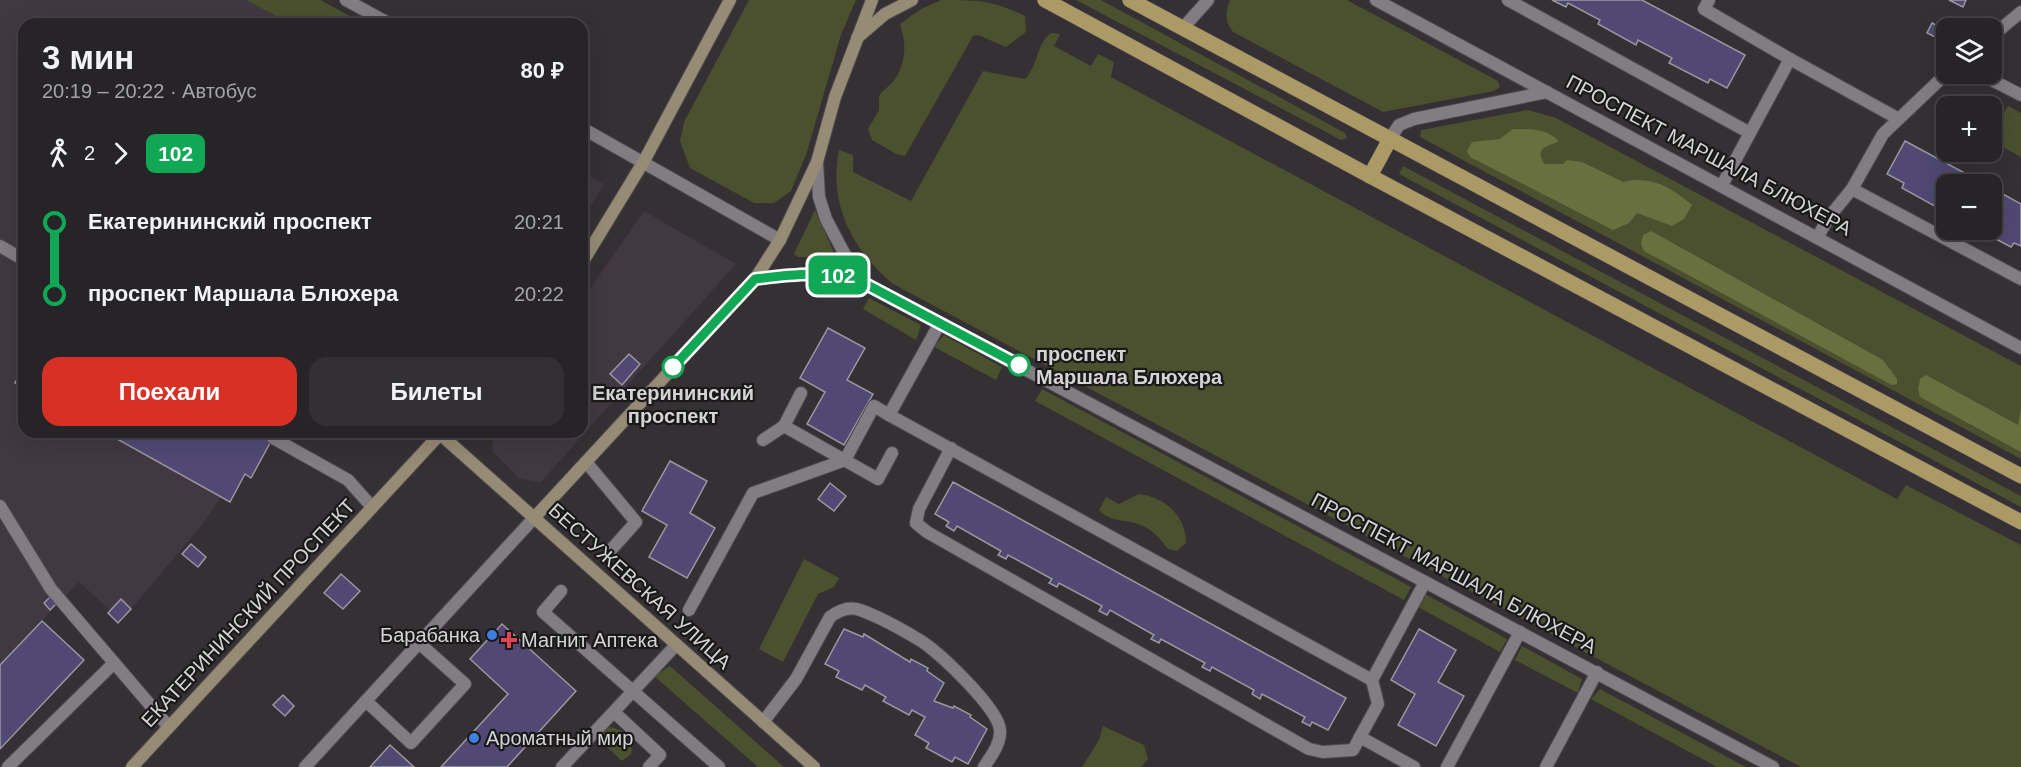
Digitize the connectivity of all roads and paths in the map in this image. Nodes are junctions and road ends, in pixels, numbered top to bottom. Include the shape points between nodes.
1 (346, 0) edge
2 (730, 0) edge
3 (872, 0) edge
4 (912, 0) edge
5 (1045, 0) edge
6 (1130, 0) edge
7 (1208, 0) edge
8 (1376, 0) edge
9 (1508, 0) edge
10 (1709, 0) edge
11 (2021, 12) edge
12 (379, 18) edge
13 (1183, 28) junction
14 (2002, 28) edge
15 (856, 38) junction
16 (1790, 59) junction
17 (1936, 83) edge
18 (2000, 84) edge
19 (1547, 92) junction
20 (2021, 95) edge
21 (1897, 118) junction
22 (588, 131) edge
23 (1750, 133) junction
24 (1390, 139) junction
25 (644, 161) junction
26 (817, 162) junction
27 (1370, 176) junction
28 (1722, 185) junction
29 (1851, 189) junction
30 (1818, 238) junction
31 (780, 240) junction
32 (0, 246) edge
33 (588, 253) edge
34 (18, 256) edge
35 (755, 279) junction
36 (2021, 279) edge
37 (860, 281) junction
38 (940, 323) junction
39 (2021, 348) edge
40 (801, 393) dead end
41 (890, 415) junction
42 (784, 426) junction
43 (273, 438) dead end
44 (436, 438) edge
45 (446, 438) edge
46 (763, 440) dead end
47 (951, 448) junction
48 (892, 453) dead end
49 (844, 460) junction
50 (586, 462) junction
51 (2021, 476) edge
52 (0, 506) edge
53 (372, 507) junction
54 (534, 518) junction
55 (2021, 522) edge
56 (610, 551) dead end
57 (1425, 582) junction
58 (561, 591) dead end
59 (688, 610) dead end
60 (1520, 632) junction
61 (420, 643) junction
62 (676, 645) junction
63 (114, 663) junction
64 (1597, 672) junction
65 (1372, 680) junction
66 (634, 692) junction
67 (366, 701) junction
68 (615, 712) junction
69 (763, 722) junction
70 (169, 727) junction
71 (1360, 737) junction
72 (8, 767) edge
73 (132, 767) edge
74 (305, 767) edge
75 (562, 767) edge
76 (649, 767) edge
77 (719, 767) edge
78 (814, 767) edge
79 (984, 767) edge
80 (1414, 767) edge
81 (1447, 767) edge
82 (1546, 767) edge
83 (1773, 767) edge

1 - 12 street
2 - 25 street
3 - 15 street
4 - 15 street via 885,14
5 - 27 main road
6 - 13 main road
7 - 13 street
8 - 19 street, ПРОСПЕКТ МАРШАЛА БЛЮХЕРА
9 - 23 street
10 - 16 street via 1704,9
11 - 14 street
13 - 24 main road
15 - 26 street
16 - 21 street
16 - 23 street
17 - 21 street
18 - 20 street
19 - 24 street via 1414,119 1399,125
19 - 28 street, ПРОСПЕКТ МАРШАЛА БЛЮХЕРА
21 - 29 street via 1883,134
22 - 25 street
23 - 28 street
24 - 27 main road
24 - 51 main road
25 - 31 street
25 - 33 street
26 - 31 street
26 - 37 street via 819,197 826,219
27 - 55 main road
28 - 30 street, ПРОСПЕКТ МАРШАЛА БЛЮХЕРА
29 - 30 street
29 - 36 street
30 - 39 street, ПРОСПЕКТ МАРШАЛА БЛЮХЕРА
31 - 35 street
32 - 34 street
35 - 37 street, ПРОСПЕКТ МАРШАЛА БЛЮХЕРА via 796,274 843,275
35 - 50 street
37 - 38 street, ПРОСПЕКТ МАРШАЛА БЛЮХЕРА
38 - 41 street
38 - 57 street, ПРОСПЕКТ МАРШАЛА БЛЮХЕРА
40 - 42 street
41 - 47 street
41 - 49 street via 874,406
42 - 46 street
42 - 49 street
43 - 53 street via 348,480
44 - 53 street, ЕКАТЕРИНИНСКИЙ ПРОСПЕКТ
45 - 54 street, БЕСТУЖЕВСКАЯ УЛИЦА
47 - 65 street
47 - 71 street via 919,509 916,523 927,532 1309,749 1353,750
48 - 49 street via 878,479
49 - 59 street via 753,493
50 - 54 street
50 - 56 street via 636,522
52 - 63 street via 51,589
53 - 70 street, ЕКАТЕРИНИНСКИЙ ПРОСПЕКТ
54 - 61 street
54 - 62 street, БЕСТУЖЕВСКАЯ УЛИЦА
57 - 60 street, ПРОСПЕКТ МАРШАЛА БЛЮХЕРА
57 - 65 street
58 - 66 street via 543,612
60 - 64 street, ПРОСПЕКТ МАРШАЛА БЛЮХЕРА
60 - 81 street
61 - 67 street
61 - 67 street via 465,684 458,693 411,743
62 - 66 street
62 - 69 street, БЕСТУЖЕВСКАЯ УЛИЦА
63 - 70 street
63 - 72 street
64 - 82 street
64 - 83 street, ПРОСПЕКТ МАРШАЛА БЛЮХЕРА
65 - 71 street via 1378,704
66 - 68 street
66 - 77 street
67 - 74 street
68 - 75 street
68 - 76 street via 660,755
69 - 78 street, БЕСТУЖЕВСКАЯ УЛИЦА
69 - 79 street via 796,679 830,617 838,611 859,609 922,642 992,712 1000,729 998,746
70 - 73 street, ЕКАТЕРИНИНСКИЙ ПРОСПЕКТ
71 - 80 street

